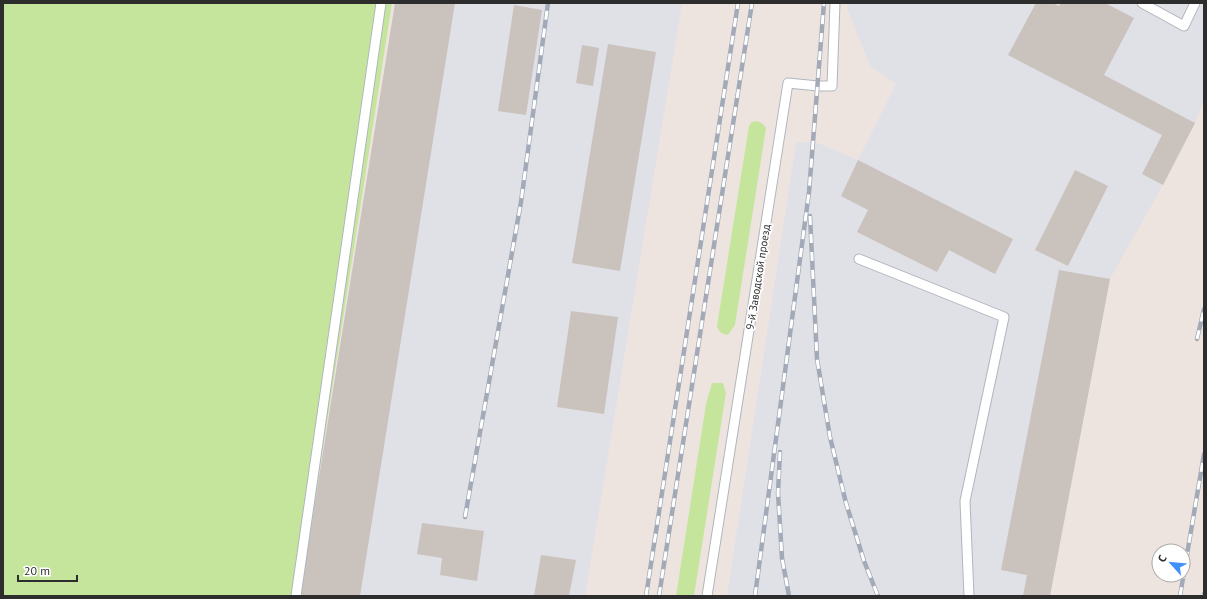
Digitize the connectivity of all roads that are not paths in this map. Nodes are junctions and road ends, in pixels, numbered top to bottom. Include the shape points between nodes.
1 (381, 3) edge
2 (836, 3) edge
3 (1142, 3) edge
4 (1195, 3) edge
5 (859, 259) dead end
6 (296, 596) edge
7 (707, 596) edge
8 (969, 596) edge

1 - 6 lane
2 - 7 lane, 9-й Заводской проезд via 832,86 788,83
3 - 4 lane via 1184,26
5 - 8 lane via 1004,317 964,501

